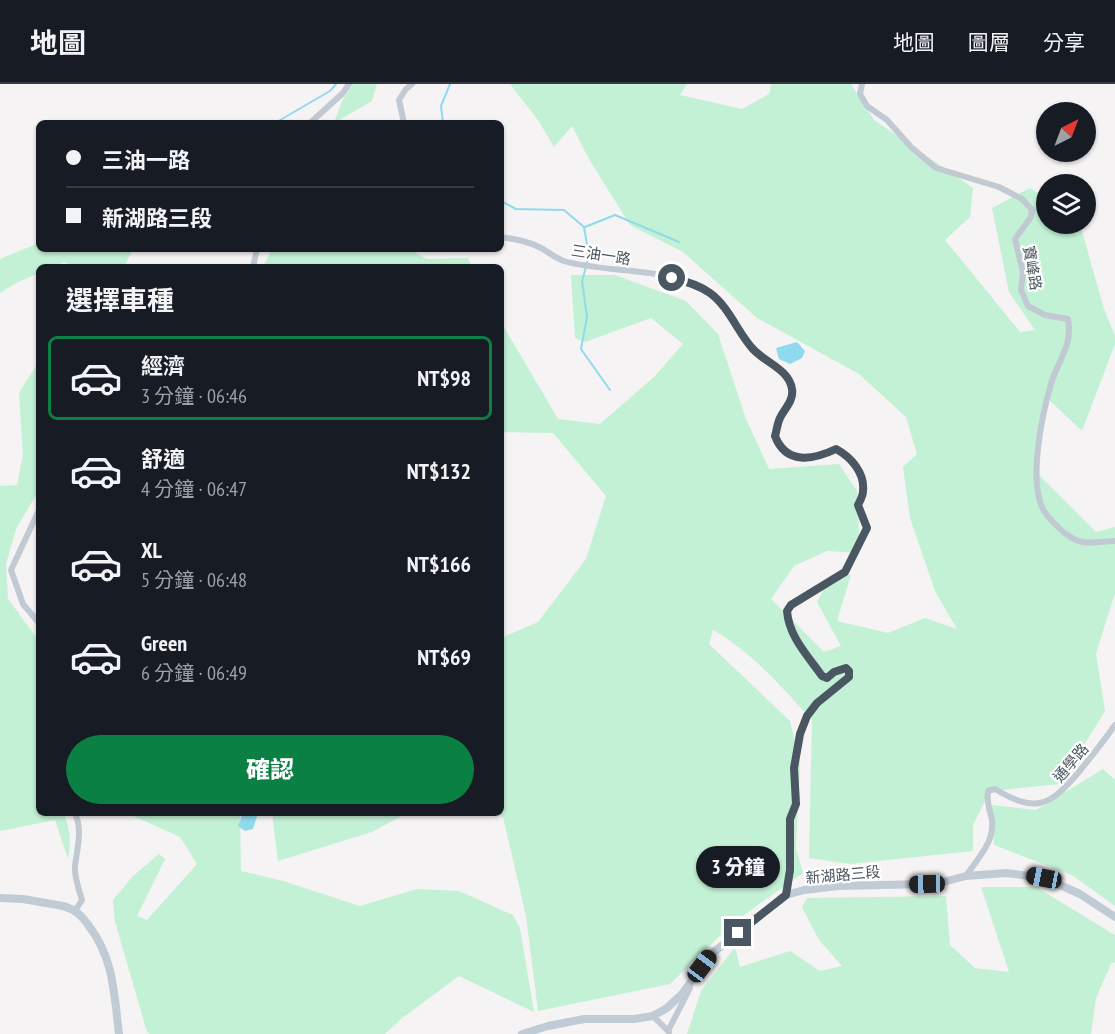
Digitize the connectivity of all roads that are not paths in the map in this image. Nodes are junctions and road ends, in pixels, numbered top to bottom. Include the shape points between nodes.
1 (349, 84) edge
2 (412, 84) edge
3 (862, 84) edge
4 (313, 120) edge
5 (403, 120) edge
6 (504, 238) edge
7 (36, 516) edge
8 (1115, 540) edge
9 (36, 619) edge
10 (1115, 725) edge
11 (76, 816) edge
12 (966, 876) junction
13 (786, 895) junction
14 (0, 898) edge
15 (75, 910) junction
16 (1115, 917) edge
17 (702, 966) junction
18 (653, 1016) junction
19 (669, 1032) edge
20 (119, 1034) edge
21 (522, 1034) edge

1 - 4 street
2 - 5 street via 399,100
3 - 8 street, 寶峰路 via 861,94 867,106 936,168 999,187 1022,199 1032,210 1015,239 1023,272 1021,290 1029,306 1045,315 1068,319 1070,330 1042,418 1036,466 1041,507 1064,533 1082,542
6 - 13 street, 三油一路 via 523,241 563,261 658,274 686,281 710,293 752,347 788,377 792,396 775,436 783,448 803,459 836,449 861,473 864,492 858,505 867,528 849,568 787,611 796,641 822,676 827,678 846,668 849,677 817,703 800,734 794,768 796,804 790,819
7 - 9 street via 11,570 23,604
10 - 12 street, 通學路 via 1060,794 1051,799 1041,804 1024,803 995,789 988,791 990,840
11 - 15 street via 79,845 75,868 82,900
12 - 13 street, 新湖路三段 via 943,882 826,887
12 - 16 street, 新湖路三段 via 1006,873 1044,878 1085,897
13 - 17 street, 新湖路三段 via 710,955
14 - 15 street
15 - 20 street via 95,933 108,960
17 - 18 street, 新湖路三段 via 673,1003
17 - 19 street
18 - 19 street
18 - 21 street via 584,1019

